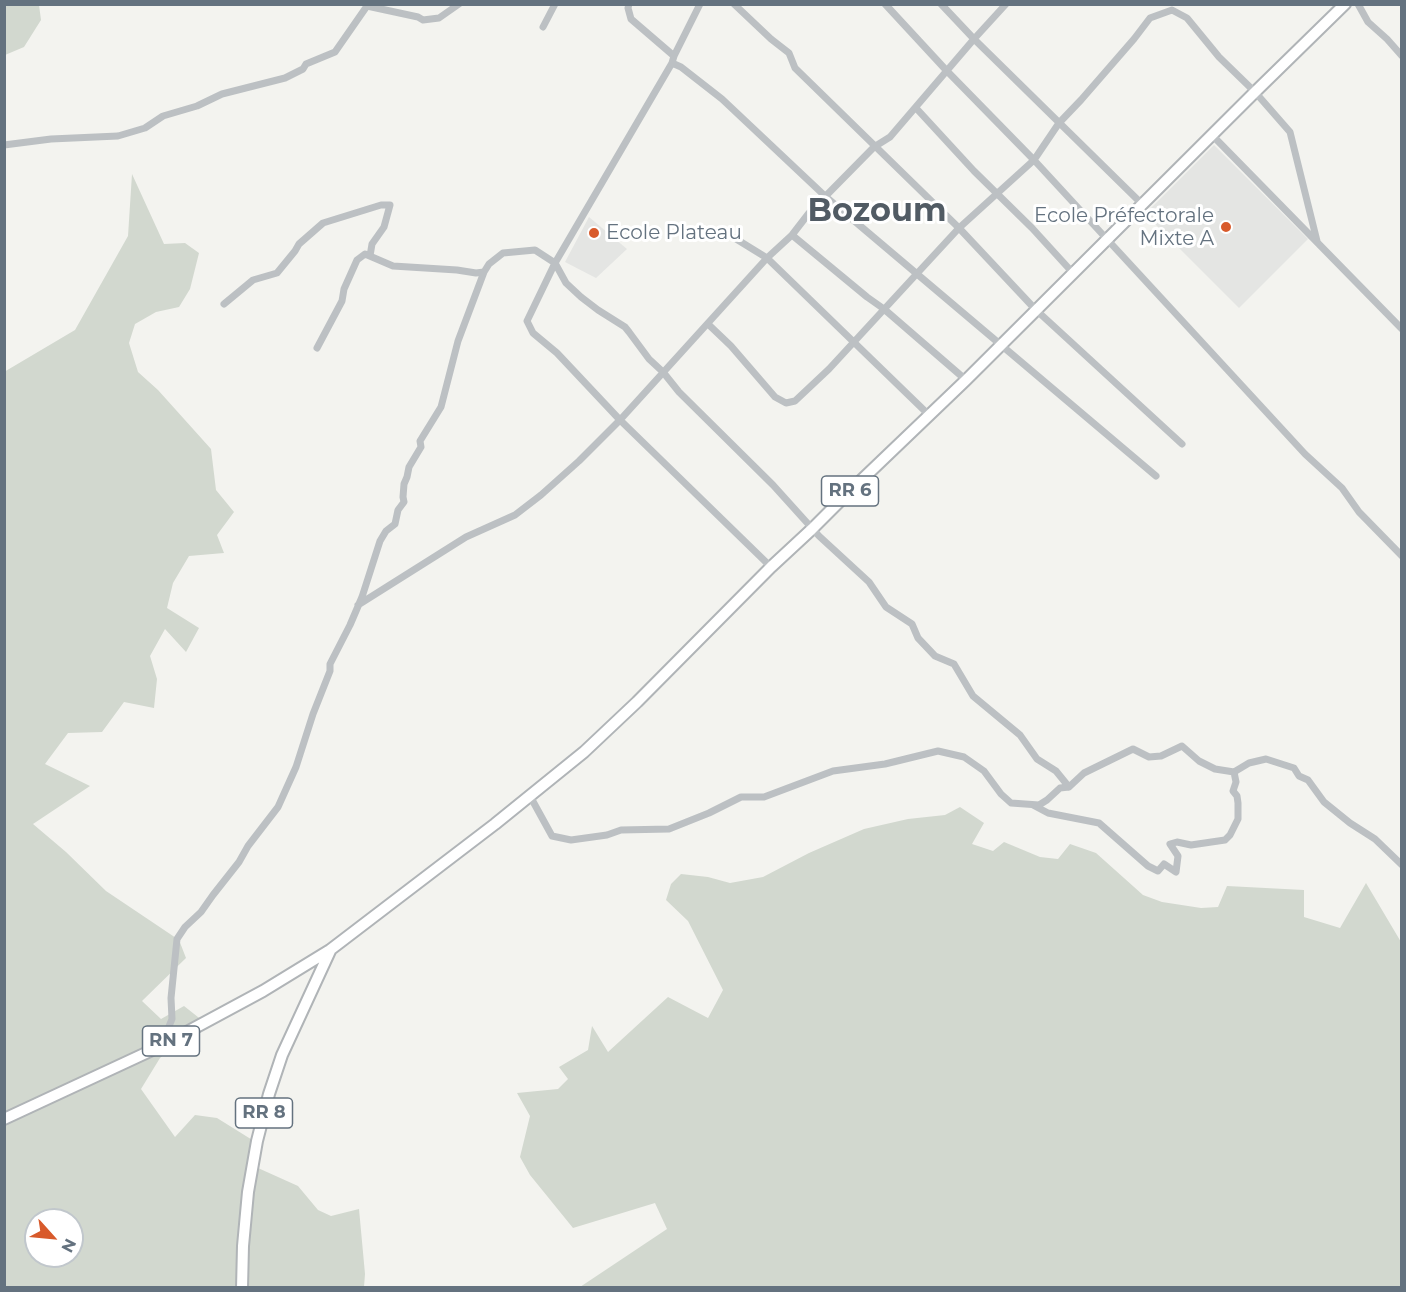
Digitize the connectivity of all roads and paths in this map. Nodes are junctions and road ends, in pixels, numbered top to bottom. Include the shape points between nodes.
1 (459, 4) edge
2 (555, 4) edge
3 (629, 4) edge
4 (700, 4) edge
5 (734, 4) edge
6 (885, 4) edge
7 (941, 4) edge
8 (1006, 4) edge
9 (1345, 4) edge
10 (1358, 4) edge
11 (365, 5) edge
12 (1170, 7) edge
13 (543, 27) dead end
14 (974, 39) junction
15 (1401, 56) edge
16 (673, 59) junction
17 (946, 70) junction
18 (1255, 92) junction
19 (916, 108) junction
20 (1059, 123) junction
21 (1212, 135) junction
22 (4, 145) edge
23 (874, 147) junction
24 (1034, 160) junction
25 (998, 194) junction
26 (826, 197) junction
27 (1142, 204) junction
28 (959, 228) junction
29 (728, 234) dead end
30 (792, 235) junction
31 (1108, 239) junction
32 (1317, 242) junction
33 (370, 256) junction
34 (766, 258) junction
35 (555, 263) junction
36 (484, 272) junction
37 (916, 273) junction
38 (1073, 273) junction
39 (224, 304) dead end
40 (884, 309) junction
41 (1035, 309) junction
42 (708, 324) junction
43 (1401, 329) edge
44 (853, 342) junction
45 (1000, 344) junction
46 (317, 348) dead end
47 (663, 372) junction
48 (966, 380) junction
49 (929, 415) junction
50 (620, 420) junction
51 (1182, 444) dead end
52 (1156, 476) dead end
53 (812, 529) junction
54 (1401, 556) edge
55 (771, 567) junction
56 (358, 605) junction
57 (1234, 772) junction
58 (1069, 787) junction
59 (530, 796) junction
60 (1031, 804) junction
61 (1401, 865) edge
62 (330, 950) junction
63 (161, 1046) junction
64 (4, 1119) edge
65 (243, 1287) edge

1 - 11 street via 439,18 423,20
2 - 13 street
3 - 16 street via 631,19
4 - 16 street
5 - 23 street via 789,53 795,68
6 - 17 street
7 - 14 street
8 - 14 street
9 - 18 main road, RR 6
10 - 15 street via 1368,22
11 - 22 street via 335,52 285,78 222,94 118,136
12 - 18 street via 1187,18
12 - 20 street via 1150,18
14 - 17 street
14 - 20 street
16 - 26 street via 722,99
16 - 35 street
17 - 19 street
17 - 24 street
18 - 21 main road, RR 6
18 - 32 street via 1290,132
19 - 23 street via 890,137
19 - 25 street
20 - 24 street
20 - 27 street
21 - 27 main road, RR 6
21 - 32 street
23 - 26 street
23 - 28 street
24 - 25 street
24 - 31 street
25 - 28 street
25 - 38 street
26 - 30 street
26 - 37 street
27 - 31 main road, RR 6
28 - 37 street
28 - 41 street
29 - 34 street
30 - 34 street
30 - 40 street
31 - 38 main road, RR 6
31 - 54 street
32 - 43 street
33 - 36 street via 393,266
33 - 39 street via 390,205 323,223 299,244 278,273 253,280
33 - 46 street via 365,254 357,260 342,301
34 - 42 street
34 - 44 street
35 - 36 street via 535,250 503,253
35 - 47 street via 566,283 625,327
35 - 50 street via 527,321 533,333
36 - 56 street via 458,341 441,407 409,467 404,502 395,524 380,541
37 - 40 street
37 - 45 street
38 - 41 main road, RR 6
40 - 44 street
40 - 48 street
41 - 45 main road, RR 6
41 - 51 street
42 - 44 street via 769,392 786,403 800,397
42 - 47 street
44 - 49 street
45 - 48 main road, RR 6
45 - 52 street
47 - 50 street
47 - 53 street
48 - 49 main road, RR 6
49 - 53 main road, RR 6
50 - 55 street
50 - 56 street via 522,510 466,537
53 - 55 main road, RR 6
53 - 58 street via 869,582 886,607 912,624 918,638 935,656 954,664 973,696 1020,735 1037,759 1056,771
55 - 59 main road, RR 6 via 622,716
56 - 63 street via 330,664 296,767 278,807 177,939 172,1019
57 - 58 street via 1215,769 1182,746 1161,756 1133,749 1084,773
57 - 60 street via 1238,819 1230,835 1225,840 1170,844 1178,856 1176,872 1164,864 1158,871 1148,866 1099,823 1048,813
57 - 61 street via 1266,759 1294,768 1324,802 1375,838
58 - 60 street via 1060,788 1039,805
59 - 60 street via 552,836 571,840 621,830 669,829 741,797 764,796 833,771 938,752 964,757 984,771 1011,803
59 - 62 main road, RR 6
62 - 63 main road, RN 7
62 - 65 main road, RR 8 via 282,1055 269,1094 248,1192
63 - 64 main road, RN 7

